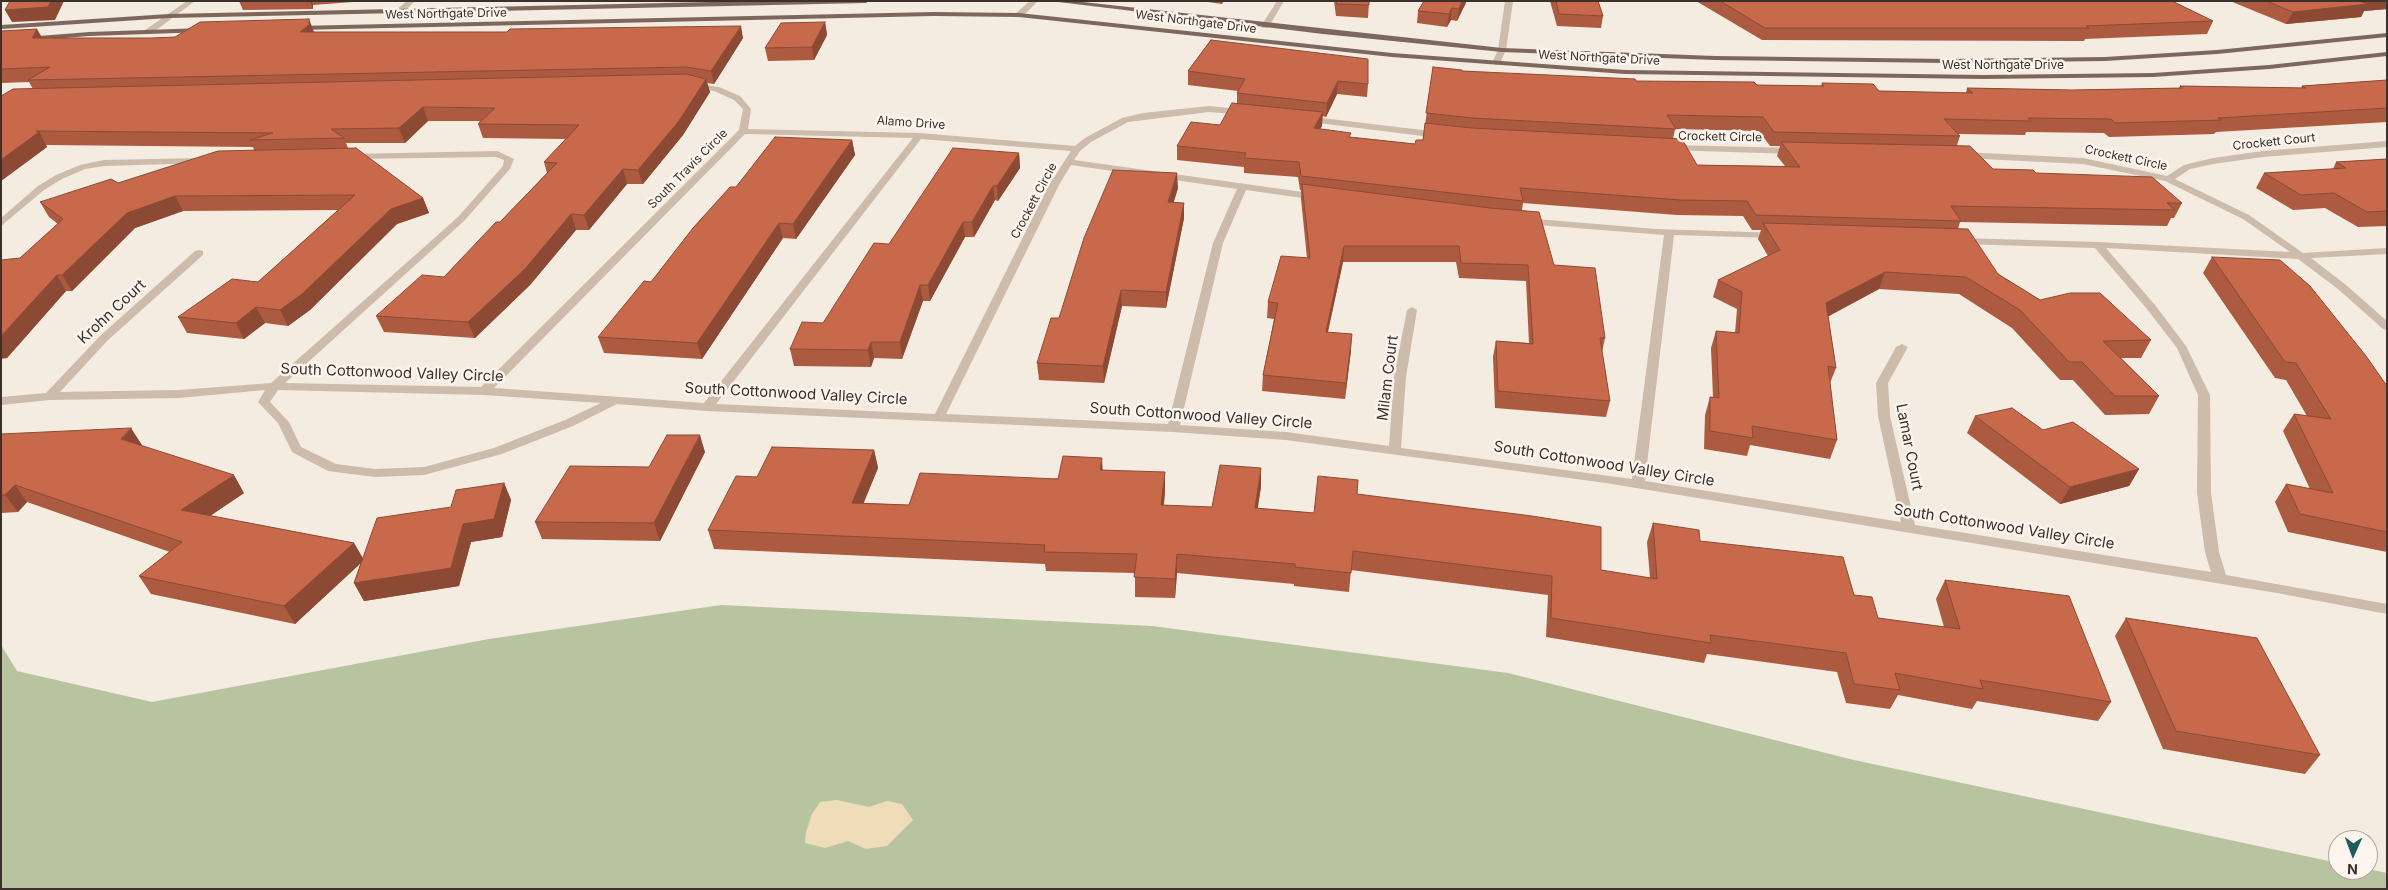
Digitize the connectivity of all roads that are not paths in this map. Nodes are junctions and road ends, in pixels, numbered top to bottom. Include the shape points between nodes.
1 (192, 1) edge
2 (412, 1) edge
3 (866, 1) edge
4 (1035, 1) edge
5 (1053, 1) edge
6 (1281, 1) edge
7 (1509, 1) edge
8 (400, 11) junction
9 (1019, 15) junction
10 (169, 16) junction
11 (1265, 26) junction
12 (1, 27) edge
13 (283, 29) edge
14 (216, 30) edge
15 (148, 32) junction
16 (2387, 35) edge
17 (1, 41) edge
18 (1502, 50) junction
19 (2387, 54) edge
20 (1496, 63) junction
21 (681, 84) edge
22 (1257, 113) edge
23 (1295, 118) edge
24 (743, 131) junction
25 (919, 136) junction
26 (1452, 136) edge
27 (2387, 144) edge
28 (1662, 148) edge
29 (1077, 149) junction
30 (1800, 151) edge
31 (1948, 155) edge
32 (343, 157) edge
33 (214, 160) edge
34 (1069, 162) junction
35 (2168, 179) junction
36 (1243, 186) junction
37 (1327, 199) edge
38 (1518, 220) edge
39 (1, 223) edge
40 (1669, 232) junction
41 (1789, 236) edge
42 (1948, 241) edge
43 (2098, 245) junction
44 (2387, 251) edge
45 (199, 253) dead end
46 (2300, 256) junction
47 (1412, 310) dead end
48 (2387, 327) edge
49 (1902, 347) dead end
50 (274, 386) junction
51 (484, 391) junction
52 (50, 396) junction
53 (617, 400) junction
54 (1, 401) edge
55 (707, 407) junction
56 (939, 418) junction
57 (1173, 428) junction
58 (1395, 450) junction
59 (1638, 484) junction
60 (1909, 529) junction
61 (2220, 578) junction
62 (2387, 609) edge

1 - 10 street
2 - 8 street
3 - 8 main road, West Northgate Drive
4 - 9 street
5 - 11 main road, West Northgate Drive
6 - 11 street
7 - 18 street
8 - 10 main road, West Northgate Drive
9 - 13 main road, West Northgate Drive via 934,14
9 - 20 main road, West Northgate Drive via 1334,50
10 - 12 main road, West Northgate Drive
10 - 15 street
11 - 18 main road, West Northgate Drive
14 - 15 main road
15 - 17 main road
16 - 18 main road, West Northgate Drive via 2217,52 2076,60 1949,62 1715,58
18 - 20 street
19 - 20 main road, West Northgate Drive via 2153,75 1983,77 1625,72
21 - 24 street, South Travis Circle via 716,89 737,98 747,110
22 - 29 street, Crockett Circle via 1209,109 1143,116 1125,120
23 - 26 street
24 - 25 street, Alamo Drive
24 - 51 street, South Travis Circle
25 - 29 street, Alamo Drive
25 - 55 street
27 - 35 street, Crockett Court via 2213,161 2187,167
28 - 30 street, Crockett Circle
29 - 34 street, Crockett Circle
31 - 35 street, Crockett Circle via 2057,158
32 - 50 street via 497,154 509,159 507,167 461,219
33 - 39 street via 104,163 83,167 41,188
34 - 36 street
34 - 56 street, Crockett Circle via 1054,185
35 - 46 street, Crockett Circle via 2246,218
36 - 37 street
36 - 57 street via 1218,243
38 - 40 street
40 - 41 street
40 - 59 street
42 - 43 street
43 - 46 street
43 - 61 street via 2182,348 2204,395 2204,493 2212,552
44 - 46 street
45 - 52 street, Krohn Court via 104,338
46 - 48 street, Crockett Circle via 2342,287
47 - 58 street, Milam Court via 1400,377
49 - 60 street, Lamar Court via 1882,383 1884,416
50 - 51 street, South Cottonwood Valley Circle
50 - 52 street, South Cottonwood Valley Circle via 179,394
50 - 53 street via 264,402 283,422 296,449 333,468 375,473 424,471 498,451
51 - 53 street, South Cottonwood Valley Circle
52 - 54 street, South Cottonwood Valley Circle
53 - 55 street, South Cottonwood Valley Circle
55 - 56 street, South Cottonwood Valley Circle
56 - 57 street, South Cottonwood Valley Circle
57 - 58 street, South Cottonwood Valley Circle via 1286,436
58 - 59 street, South Cottonwood Valley Circle
59 - 60 street, South Cottonwood Valley Circle
60 - 61 street, South Cottonwood Valley Circle
61 - 62 street, South Cottonwood Valley Circle

